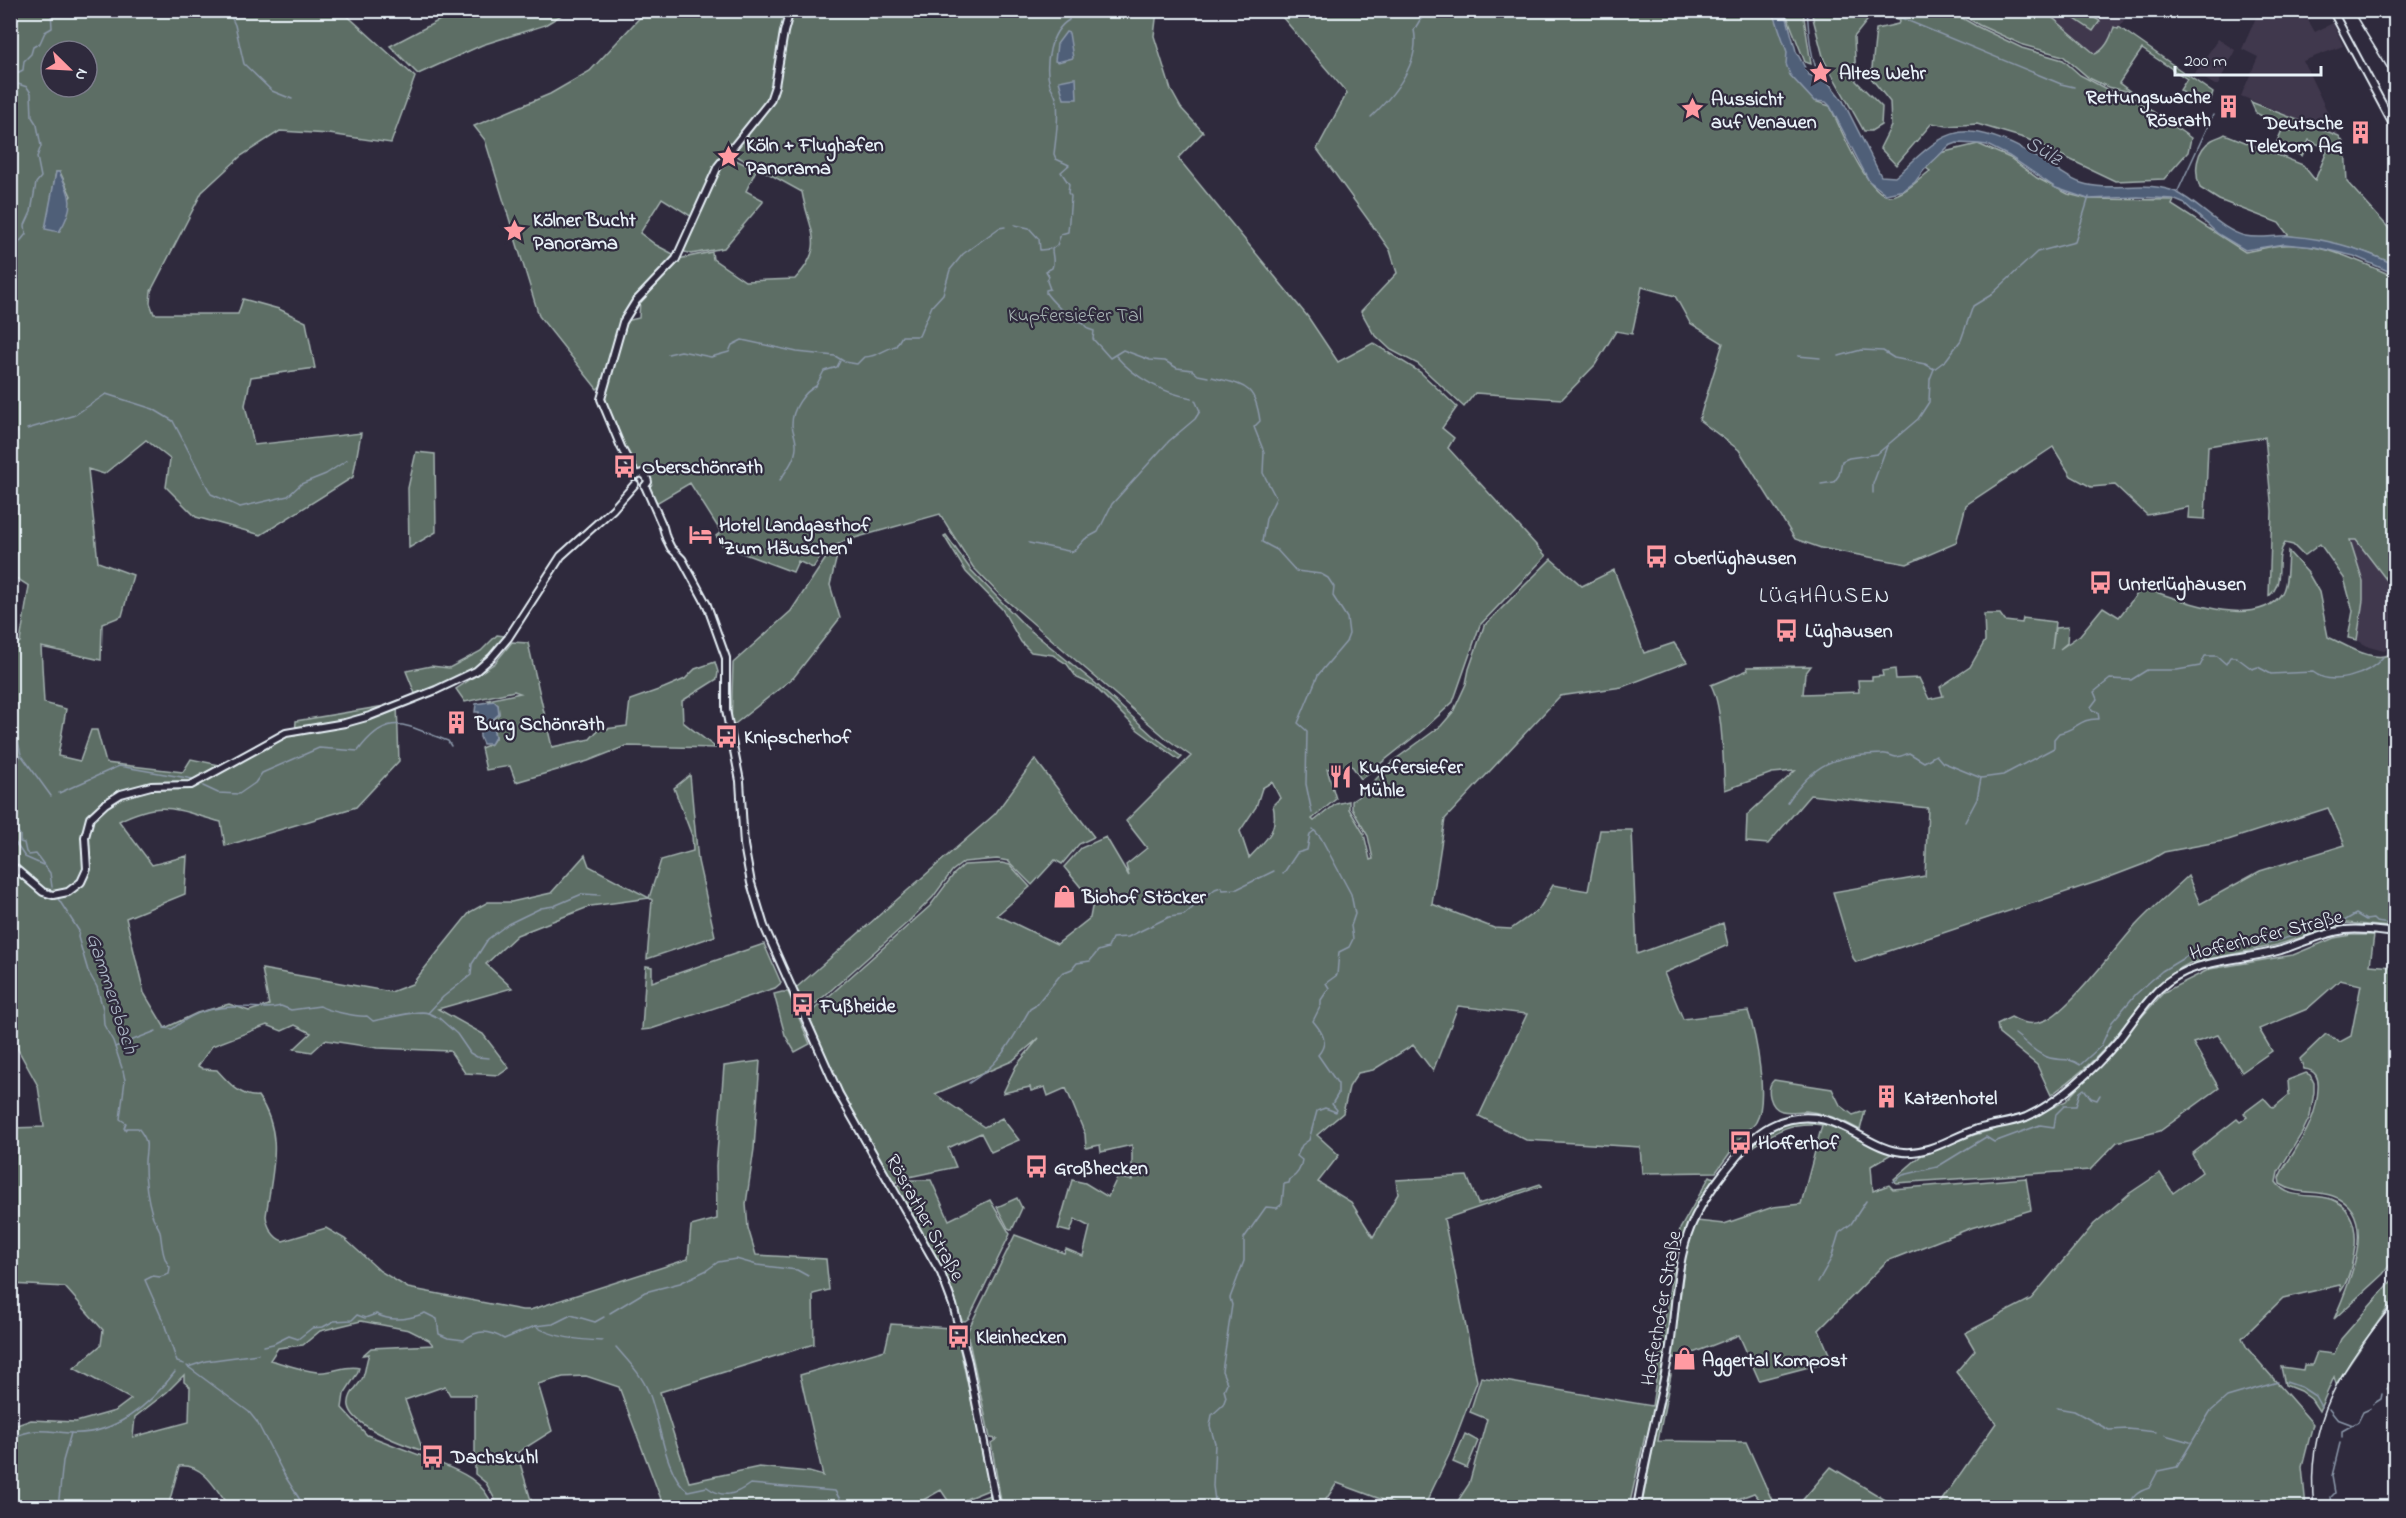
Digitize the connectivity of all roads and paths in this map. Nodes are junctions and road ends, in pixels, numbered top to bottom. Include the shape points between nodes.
1 (790, 10) edge
2 (2332, 10) edge
3 (2396, 130) edge
4 (636, 475) junction
5 (635, 484) junction
6 (645, 486) junction
7 (10, 864) edge
8 (2396, 933) edge
9 (997, 1508) edge
10 (1637, 1508) edge

1 - 4 street via 770,101 718,166 676,259 636,301 624,322 601,399
2 - 3 street
4 - 5 street
4 - 6 street via 646,476
5 - 6 street
5 - 7 street via 561,556 508,638 476,671 370,716 286,733 191,785 151,786 121,794 90,818 85,837 87,869 81,882 68,892 43,892
6 - 9 street, Rösrather Straße via 671,548 682,559 708,605 724,652 726,710 740,781 744,845 761,918 844,1104 941,1273 968,1362
8 - 10 street, Hofferhofer Straße via 2339,931 2271,952 2184,971 2160,988 2106,1054 2052,1101 2030,1116 1975,1130 1930,1149 1890,1150 1815,1117 1784,1120 1761,1131 1720,1179 1689,1229 1665,1378

